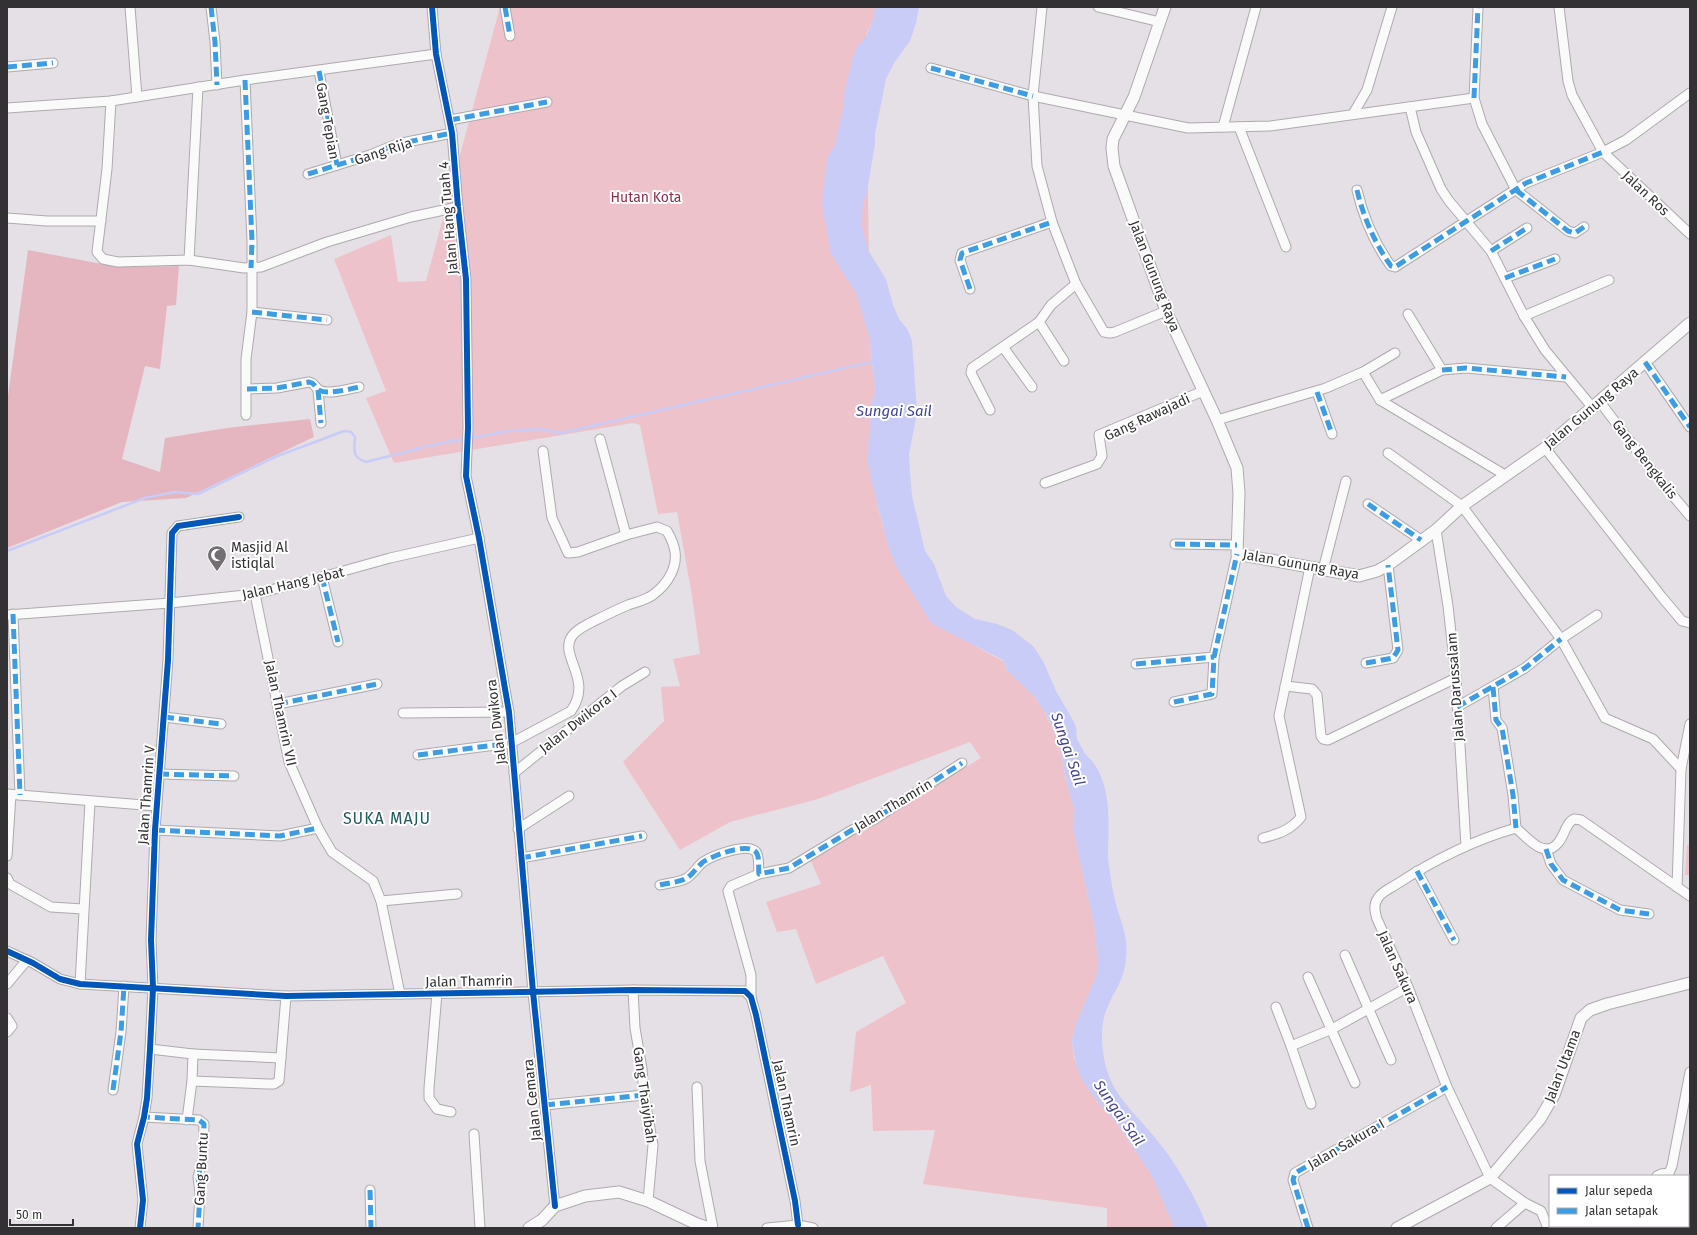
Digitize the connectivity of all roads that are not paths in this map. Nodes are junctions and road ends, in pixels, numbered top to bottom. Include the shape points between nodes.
1 (130, 7) edge
2 (211, 7) edge
3 (432, 7) edge
4 (505, 7) edge
5 (1042, 7) edge
6 (1098, 7) edge
7 (1165, 7) edge
8 (1256, 7) edge
9 (1392, 7) edge
10 (1478, 7) edge
11 (1559, 7) edge
12 (1160, 22) junction
13 (510, 36) dead end
14 (436, 54) junction
15 (53, 63) dead end
16 (7, 67) edge
17 (931, 68) dead end
18 (319, 71) junction
19 (245, 80) junction
20 (217, 85) junction
21 (198, 88) junction
22 (1690, 92) edge
23 (1033, 96) junction
24 (137, 97) junction
25 (1474, 98) junction
26 (111, 101) junction
27 (547, 102) dead end
28 (1410, 107) junction
29 (7, 108) edge
30 (1352, 114) junction
31 (1126, 115) junction
32 (450, 120) junction
33 (1223, 127) junction
34 (1239, 127) junction
35 (452, 133) junction
36 (1603, 152) junction
37 (338, 165) junction
38 (308, 174) dead end
39 (1357, 190) dead end
40 (1516, 190) junction
41 (458, 207) junction
42 (7, 218) edge
43 (101, 221) junction
44 (1052, 222) junction
45 (1467, 222) junction
46 (1584, 227) dead end
47 (1527, 228) dead end
48 (1690, 234) edge
49 (1286, 247) dead end
50 (1491, 251) junction
51 (1555, 259) dead end
52 (189, 260) junction
53 (251, 268) junction
54 (1506, 278) junction
55 (1609, 280) dead end
56 (1076, 284) junction
57 (970, 289) dead end
58 (1166, 311) junction
59 (252, 312) junction
60 (1408, 314) dead end
61 (1524, 316) junction
62 (327, 320) dead end
63 (1039, 322) junction
64 (1690, 323) edge
65 (1003, 347) junction
66 (1395, 353) dead end
67 (1064, 361) dead end
68 (1645, 362) junction
69 (1442, 370) junction
70 (1363, 372) junction
71 (1566, 377) junction
72 (359, 386) dead end
73 (1032, 387) dead end
74 (247, 389) junction
75 (318, 390) junction
76 (1203, 391) junction
77 (1317, 392) junction
78 (1380, 400) junction
79 (1596, 405) junction
80 (990, 410) dead end
81 (246, 416) dead end
82 (1217, 420) junction
83 (321, 423) dead end
84 (1690, 427) edge
85 (468, 428) joint
86 (1332, 434) dead end
87 (600, 439) dead end
88 (1545, 448) junction
89 (543, 451) dead end
90 (1388, 453) dead end
91 (1505, 475) junction
92 (1346, 481) dead end
93 (1045, 483) dead end
94 (1368, 504) dead end
95 (1462, 506) junction
96 (1690, 516) edge
97 (239, 517) dead end
98 (1436, 530) junction
99 (626, 535) junction
100 (479, 538) junction
101 (1421, 540) junction
102 (1175, 544) dead end
103 (1237, 550) junction
104 (1388, 565) junction
105 (1310, 567) junction
106 (1323, 570) junction
107 (322, 578) junction
108 (255, 594) junction
109 (170, 603) junction
110 (10, 615) edge
111 (1597, 615) dead end
112 (1690, 622) edge
113 (1561, 639) junction
114 (338, 642) dead end
115 (1214, 657) junction
116 (1366, 663) dead end
117 (1136, 664) dead end
118 (645, 672) dead end
119 (1456, 678) junction
120 (377, 684) dead end
121 (1285, 686) junction
122 (1493, 687) junction
123 (1174, 702) dead end
124 (278, 704) junction
125 (1457, 707) junction
126 (509, 712) junction
127 (403, 713) dead end
128 (164, 717) junction
129 (221, 724) dead end
130 (1690, 724) edge
131 (511, 743) junction
132 (418, 755) dead end
133 (962, 763) dead end
134 (1680, 769) junction
135 (514, 773) junction
136 (159, 774) junction
137 (234, 776) dead end
138 (13, 795) edge
139 (569, 796) dead end
140 (90, 802) junction
141 (156, 806) junction
142 (318, 828) junction
143 (1516, 828) junction
144 (155, 830) junction
145 (518, 830) junction
146 (642, 836) dead end
147 (1263, 838) dead end
148 (1466, 846) junction
149 (1546, 849) junction
150 (7, 856) edge
151 (521, 858) junction
152 (1417, 871) junction
153 (759, 874) junction
154 (7, 878) edge
155 (660, 885) dead end
156 (1677, 887) junction
157 (457, 894) dead end
158 (1690, 896) edge
159 (381, 901) junction
160 (83, 909) junction
161 (1649, 914) dead end
162 (1454, 940) dead end
163 (7, 951) edge
164 (1345, 955) dead end
165 (27, 960) junction
166 (1308, 976) dead end
167 (1690, 983) edge
168 (7, 984) edge
169 (80, 984) junction
170 (124, 986) junction
171 (1408, 987) junction
172 (153, 988) junction
173 (633, 990) junction
174 (533, 992) junction
175 (437, 993) junction
176 (400, 994) junction
177 (286, 996) junction
178 (751, 996) junction
179 (1276, 1007) dead end
180 (1368, 1009) junction
181 (7, 1018) edge
182 (1332, 1029) junction
183 (7, 1032) edge
184 (1291, 1046) junction
185 (150, 1049) junction
186 (193, 1054) junction
187 (282, 1058) junction
188 (1391, 1060) dead end
189 (1690, 1072) edge
190 (192, 1081) junction
191 (1355, 1084) dead end
192 (697, 1087) dead end
193 (1447, 1087) junction
194 (113, 1090) dead end
195 (644, 1095) junction
196 (1311, 1104) dead end
197 (545, 1105) junction
198 (451, 1112) dead end
199 (144, 1118) junction
200 (188, 1120) junction
201 (474, 1134) dead end
202 (1659, 1175) edge
203 (1490, 1178) junction
204 (370, 1190) dead end
205 (648, 1201) junction
206 (1525, 1203) junction
207 (555, 1206) junction
208 (542, 1224) edge
209 (798, 1225) junction
210 (140, 1228) edge
211 (198, 1228) edge
212 (371, 1228) edge
213 (480, 1228) edge
214 (529, 1228) edge
215 (711, 1228) edge
216 (768, 1228) edge
217 (813, 1228) edge
218 (1308, 1228) edge
219 (1397, 1228) edge
220 (1496, 1228) edge
221 (1548, 1228) edge

1 - 24 street
2 - 20 street
3 - 14 street, Jalan Hang Tuah 4
4 - 13 street
5 - 23 street
6 - 12 street
7 - 12 street, Jalan Gunung Raya
8 - 33 street
9 - 30 street via 1367,90
10 - 25 street
11 - 36 street, Jalan Ros via 1572,95
12 - 31 street, Jalan Gunung Raya
14 - 18 street
14 - 32 street, Jalan Hang Tuah 4
15 - 16 street
17 - 23 street
18 - 19 street
18 - 37 street, Gang Tepian
19 - 20 street
19 - 53 street
20 - 21 street
21 - 24 street
21 - 52 street
22 - 36 street via 1626,140
23 - 31 street
23 - 44 street via 1037,166
24 - 26 street
25 - 28 street
25 - 40 street via 1482,124
26 - 29 street
26 - 43 street
27 - 32 street
28 - 30 street
28 - 45 street, Gang Bengkalis via 1416,132 1441,189
30 - 34 street via 1270,126
31 - 33 street via 1188,128
31 - 58 street, Jalan Gunung Raya via 1113,139 1114,166
32 - 35 street, Jalan Hang Tuah 4
33 - 34 street
34 - 49 street
35 - 37 street, Gang Rija via 397,144
35 - 41 street, Jalan Hang Tuah 4
36 - 40 street via 1545,175
36 - 48 street, Jalan Ros
37 - 38 street, Gang Tepian
39 - 45 street via 1381,252 1392,266 1396,266
40 - 45 street
40 - 46 street via 1568,231 1575,234
41 - 53 street via 411,217
41 - 85 street, Jalan Hang Tuah 4 via 466,279
42 - 43 street
43 - 52 street via 97,252 103,259 118,262
44 - 56 street
44 - 57 street via 962,253 960,260
45 - 50 street, Gang Bengkalis
47 - 50 street
50 - 54 street, Gang Bengkalis
51 - 54 street
52 - 53 street
53 - 59 street
54 - 61 street, Gang Bengkalis
55 - 61 street
56 - 58 street via 1104,332 1115,332
56 - 63 street via 1051,305
58 - 76 street, Jalan Gunung Raya
59 - 62 street
59 - 74 street via 246,360
60 - 69 street
61 - 71 street, Gang Bengkalis
63 - 65 street
63 - 67 street
64 - 68 street, Jalan Gunung Raya
65 - 73 street
65 - 80 street via 970,370
66 - 70 street
68 - 79 street, Jalan Gunung Raya
68 - 84 street
69 - 71 street via 1466,368
69 - 78 street
70 - 77 street
70 - 78 street
71 - 79 street, Gang Bengkalis
72 - 75 street via 335,391
74 - 75 street via 277,388 309,382
74 - 81 street
75 - 83 street
76 - 82 street, Jalan Gunung Raya
76 - 93 street, Gang Rawajadi via 1099,435 1102,456 1097,464
77 - 82 street
77 - 86 street
78 - 91 street
79 - 88 street, Jalan Gunung Raya
79 - 96 street, Gang Bengkalis
82 - 103 street, Jalan Gunung Raya via 1236,468 1239,493
85 - 100 street, Jalan Dwikora via 466,476
87 - 99 street
88 - 91 street, Jalan Gunung Raya
88 - 112 street via 1661,596 1682,621
89 - 99 street via 552,518 568,553 578,552
90 - 95 street
91 - 95 street, Jalan Gunung Raya
92 - 106 street
94 - 101 street
95 - 98 street, Jalan Gunung Raya
95 - 113 street
97 - 109 street, Jalan Thamrin V via 175,527 172,533
98 - 101 street, Jalan Gunung Raya
98 - 119 street, Jalan Darussalam
99 - 131 street via 657,527 667,531 675,545 675,566 666,584 652,596 612,612 572,636 569,644 570,654 580,682 576,704 563,717
100 - 107 street, Jalan Hang Jebat via 390,558
100 - 126 street, Jalan Dwikora
101 - 104 street, Jalan Gunung Raya
102 - 103 street
103 - 105 street, Jalan Gunung Raya
103 - 115 street
104 - 106 street, Jalan Gunung Raya via 1359,576
104 - 116 street via 1398,650 1393,658
105 - 106 street, Jalan Gunung Raya
105 - 121 street
107 - 108 street, Jalan Hang Jebat
107 - 114 street
108 - 109 street, Jalan Hang Jebat
108 - 124 street, Jalan Thamrin VII
109 - 110 street, Jalan Hang Jebat
109 - 128 street, Jalan Thamrin V
110 - 138 street
111 - 113 street
113 - 122 street via 1525,668
113 - 134 street via 1605,718 1653,739
115 - 117 street
115 - 123 street via 1212,694
118 - 135 street, Jalan Dwikora I via 622,686
119 - 121 street via 1328,740 1321,736 1315,691
119 - 125 street, Jalan Darussalam
120 - 124 street
121 - 147 street via 1279,716 1301,817 1290,828
122 - 125 street
122 - 143 street via 1496,720 1502,728 1506,752
124 - 142 street, Jalan Thamrin VII via 289,762
125 - 148 street, Jalan Darussalam
126 - 127 street
126 - 131 street, Jalan Dwikora
128 - 129 street
128 - 136 street, Jalan Thamrin V
130 - 134 street
131 - 132 street
131 - 135 street, Jalan Dwikora
133 - 153 street, Jalan Thamrin via 873,820 789,868
134 - 156 street
135 - 145 street, Jalan Dwikora
136 - 137 street
136 - 141 street, Jalan Thamrin V
138 - 140 street
138 - 150 street
139 - 145 street
140 - 141 street
140 - 160 street
141 - 144 street, Jalan Thamrin V
142 - 144 street via 280,836
142 - 159 street, Jalan Thamrin VII via 332,852 373,881
143 - 148 street, Jalan Sakura
143 - 149 street via 1540,848
144 - 172 street, Jalan Thamrin V via 151,940
145 - 151 street, Jalan Dwikora
146 - 151 street
148 - 152 street, Jalan Sakura
149 - 156 street via 1558,843 1571,820 1581,820
149 - 161 street via 1551,864 1563,880 1620,910
151 - 174 street, Jalan Dwikora
152 - 162 street
152 - 171 street, Jalan Sakura via 1378,897 1374,909
153 - 155 street via 757,854 754,850 731,850 709,858 687,878
153 - 178 street, Jalan Thamrin via 731,886 728,891 751,975
154 - 160 street via 10,884 51,907
156 - 158 street
157 - 159 street
159 - 176 street, Jalan Thamrin VII
160 - 169 street
163 - 165 street, Jalan Thamrin
164 - 180 street
165 - 168 street
165 - 169 street, Jalan Thamrin via 60,979
166 - 182 street
167 - 203 street, Jalan Utama via 1607,1004 1590,1010 1581,1018 1554,1095 1540,1119
169 - 170 street, Jalan Thamrin
170 - 172 street, Jalan Thamrin
170 - 194 street
171 - 180 street
171 - 193 street, Jalan Sakura
172 - 177 street, Jalan Thamrin
172 - 185 street, Jalan Thamrin V
173 - 174 street, Jalan Thamrin
173 - 178 street, Jalan Thamrin via 745,991
173 - 195 street, Gang Thaiyibah
174 - 175 street, Jalan Thamrin
174 - 197 street, Jalan Cemara
175 - 176 street, Jalan Thamrin
175 - 198 street via 429,1098 437,1109
176 - 177 street, Jalan Thamrin
177 - 187 street
178 - 209 street, Jalan Thamrin
179 - 184 street
180 - 182 street
180 - 188 street
181 - 183 street via 12,1026
182 - 184 street
182 - 191 street
184 - 196 street
185 - 186 street
185 - 199 street, Jalan Thamrin V
186 - 187 street
186 - 190 street
187 - 190 street via 279,1081 274,1084
189 - 202 street via 1672,1166 1668,1173
190 - 200 street
192 - 215 street via 700,1161
193 - 203 street, Jalan Sakura
193 - 218 street, Jalan Sakura I via 1295,1173 1292,1180
195 - 197 street
195 - 205 street, Gang Thaiyibah via 653,1145
197 - 207 street, Jalan Cemara
199 - 200 street, Gang Buntu
199 - 210 street, Jalan Thamrin V via 137,1144 142,1200
200 - 211 street, Gang Buntu via 199,1120 204,1124 203,1160 198,1177
201 - 213 street
203 - 206 street
203 - 219 street, Jalan Utama
204 - 212 street
205 - 207 street via 619,1192 585,1196
205 - 215 street
206 - 220 street
206 - 221 street via 1541,1211
207 - 208 street
208 - 214 street
209 - 216 street
209 - 217 street

